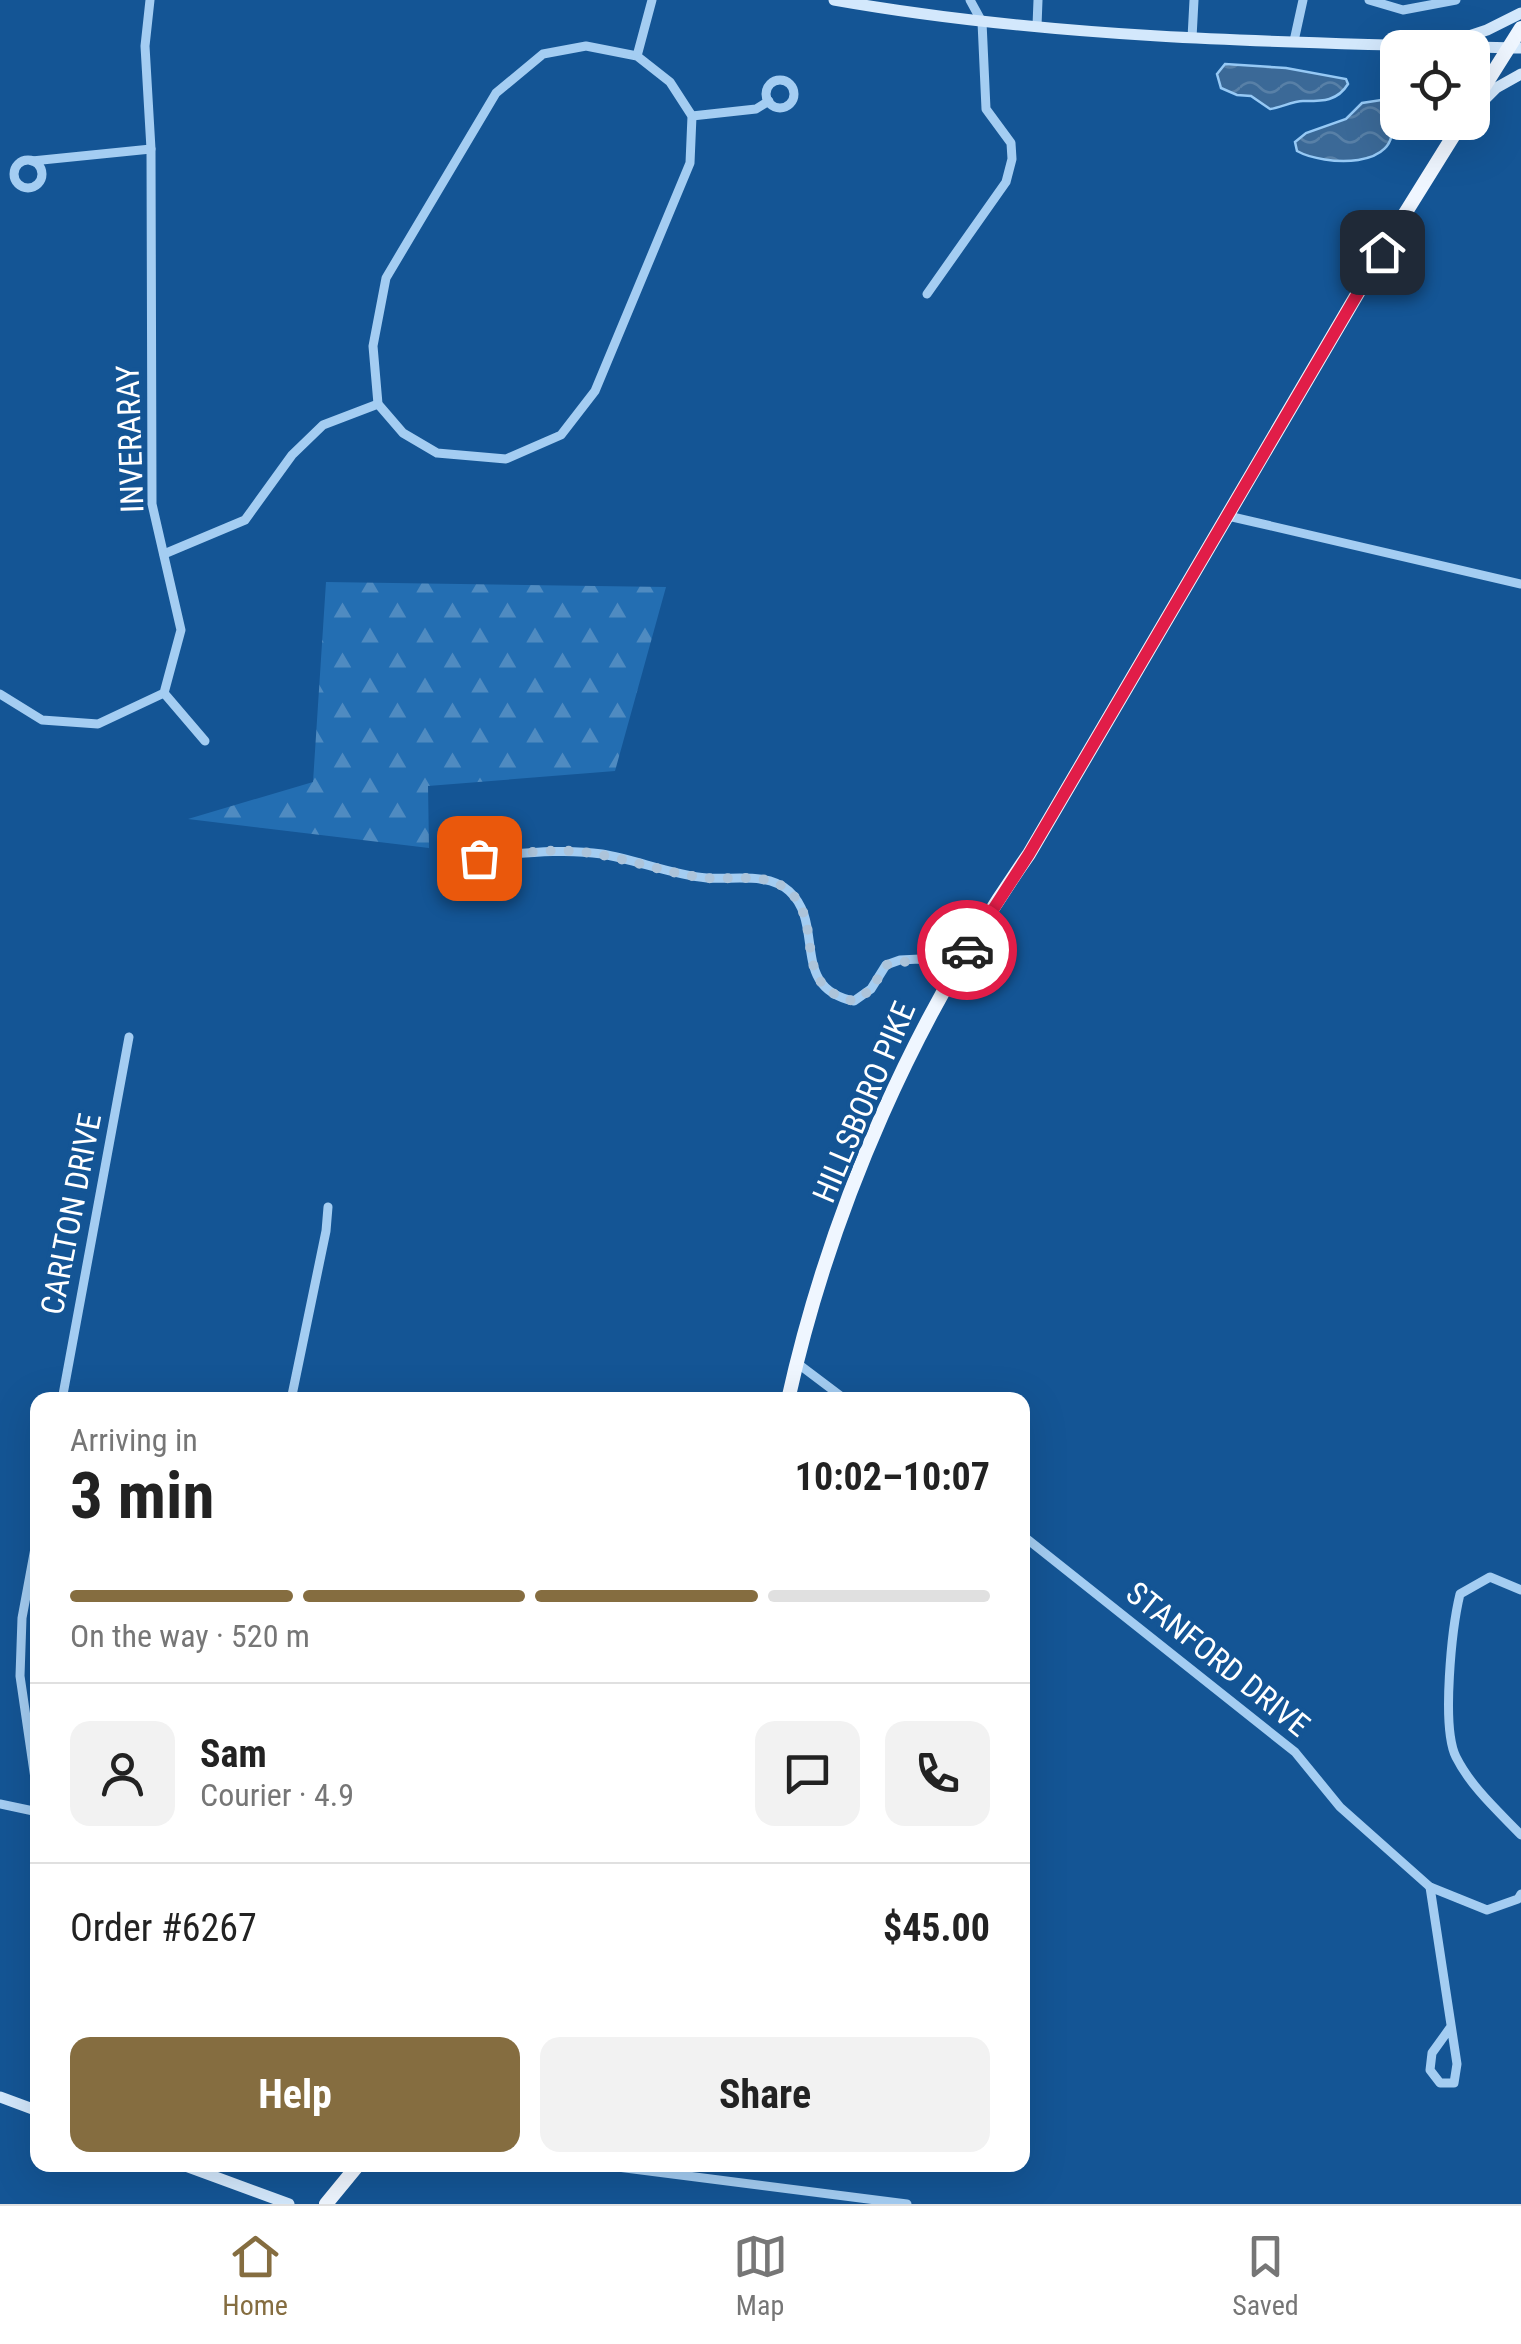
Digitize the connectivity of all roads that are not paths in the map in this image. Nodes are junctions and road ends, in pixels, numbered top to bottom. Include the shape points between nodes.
1 (150, 0) edge
2 (652, 0) edge
3 (834, 0) edge
4 (970, 0) edge
5 (1038, 0) edge
6 (1194, 0) edge
7 (1303, 0) edge
8 (1369, 0) edge
9 (1456, 0) edge
10 (1521, 12) edge
11 (982, 22) junction
12 (1037, 26) junction
13 (1521, 28) edge
14 (1487, 30) edge
15 (1192, 38) junction
16 (1294, 42) junction
17 (1380, 45) edge
18 (1490, 47) edge
19 (1515, 48) edge
20 (638, 56) junction
21 (1521, 74) edge
22 (1490, 83) edge
23 (1490, 93) edge
24 (768, 101) dead end
25 (692, 116) junction
26 (1449, 140) edge
27 (1452, 140) edge
28 (1448, 146) junction
29 (151, 149) junction
30 (32, 161) dead end
31 (927, 294) dead end
32 (378, 404) junction
33 (1228, 516) junction
34 (164, 554) junction
35 (1521, 584) edge
36 (164, 693) junction
37 (0, 694) edge
38 (205, 742) dead end
39 (479, 858) dead end
40 (953, 976) junction
41 (129, 1037) dead end
42 (328, 1206) dead end
43 (796, 1363) junction
44 (63, 1392) edge
45 (293, 1392) edge
46 (790, 1392) edge
47 (835, 1392) edge
48 (1030, 1541) edge
49 (30, 1575) edge
50 (1521, 1590) edge
51 (30, 1744) edge
52 (0, 1804) edge
53 (30, 1810) edge
54 (1521, 1834) edge
55 (1430, 1887) junction
56 (1521, 1894) edge
57 (1450, 2028) junction
58 (0, 2097) edge
59 (30, 2108) edge
60 (202, 2172) edge
61 (352, 2172) edge
62 (657, 2172) edge
63 (288, 2204) edge
64 (326, 2204) edge
65 (907, 2204) edge

1 - 29 street, INVERARAY via 145,46
2 - 20 street
3 - 11 main road
4 - 11 street
5 - 12 street
6 - 15 street
7 - 16 street
8 - 9 street via 1403,10
10 - 14 main road
11 - 12 main road
11 - 31 street via 986,109 1010,143 1012,158 1006,182
12 - 15 main road
13 - 19 main road
15 - 16 main road
16 - 17 main road
18 - 19 main road
19 - 22 main road
20 - 25 street via 670,82
20 - 32 street via 586,46 543,54 496,93 386,278 373,346
21 - 23 main road
24 - 25 street via 756,109
25 - 32 street via 690,163 596,391 561,435 506,460 436,453 403,433
26 - 28 main road
27 - 28 main road, HILLSBORO PIKE
28 - 33 main road, HILLSBORO PIKE
29 - 30 street
29 - 34 street, INVERARAY via 152,504
32 - 34 street via 323,426 292,455 246,520
33 - 35 street
33 - 40 main road, HILLSBORO PIKE
34 - 36 street, INVERARAY via 181,630
36 - 37 street via 98,724 42,720
36 - 38 street
39 - 40 street via 568,850 705,878 774,882 800,906 823,989 838,998 854,1001 871,990 886,965 900,960 920,959
40 - 43 main road, HILLSBORO PIKE via 878,1122
41 - 44 street, CARLTON DRIVE
42 - 45 street
43 - 46 main road, HILLSBORO PIKE
43 - 47 street
48 - 55 street, STANFORD DRIVE via 1295,1752 1340,1807
49 - 51 street via 20,1676
50 - 54 street via 1490,1577 1460,1594 1452,1628 1450,1718 1453,1752
52 - 53 street
55 - 56 street, STANFORD DRIVE via 1487,1910
55 - 57 street
57 - 57 street via 1432,2053 1430,2070 1440,2083 1454,2083
58 - 59 main road
60 - 63 main road
61 - 64 main road
62 - 65 street

